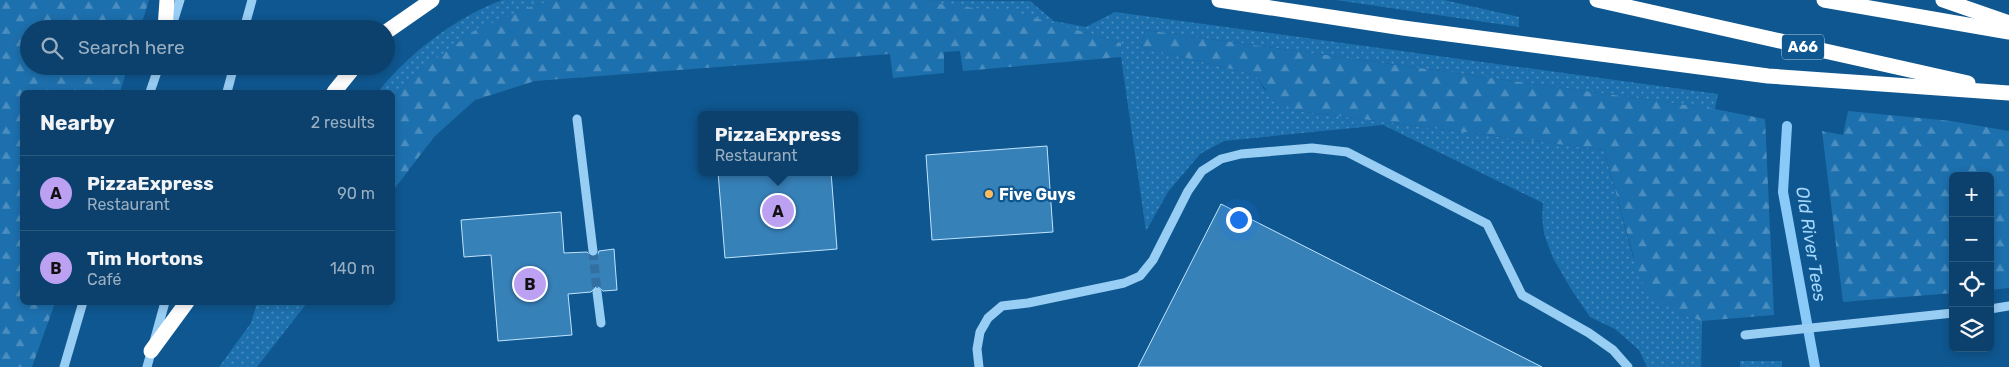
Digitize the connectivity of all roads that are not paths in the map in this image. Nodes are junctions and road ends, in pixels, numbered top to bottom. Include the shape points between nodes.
1 (166, 0) edge
2 (180, 0) edge
3 (252, 0) edge
4 (432, 0) edge
5 (1219, 0) edge
6 (1597, 0) edge
7 (1824, 0) edge
8 (1943, 0) edge
9 (165, 20) edge
10 (174, 20) edge
11 (246, 20) edge
12 (2009, 23) edge
13 (395, 26) edge
14 (2009, 32) edge
15 (156, 75) edge
16 (232, 75) edge
17 (348, 75) edge
18 (151, 90) edge
19 (228, 90) edge
20 (336, 90) edge
21 (2009, 93) edge
22 (577, 119) dead end
23 (593, 251) tunnel mouth
24 (597, 292) tunnel mouth
25 (82, 305) edge
26 (165, 305) edge
27 (185, 305) edge
28 (2009, 306) edge
29 (1994, 308) edge
30 (1949, 313) edge
31 (601, 323) dead end
32 (1745, 335) dead end
33 (151, 351) junction
34 (64, 367) edge
35 (147, 367) edge
36 (979, 367) edge
37 (1628, 367) edge

1 - 9 highway
2 - 10 street
3 - 11 street
4 - 13 highway
5 - 21 highway, A66 via 1403,28 1768,76
6 - 21 highway, A66
7 - 14 highway
8 - 12 highway
15 - 18 street
16 - 19 street
17 - 20 highway
22 - 23 street
24 - 31 street
25 - 34 street
26 - 33 street
27 - 33 highway
28 - 29 street
30 - 32 street
33 - 35 street
36 - 37 street via 980,332 988,318 1002,306 1124,283 1140,276 1153,260 1202,170 1221,159 1241,154 1312,148 1347,152 1487,224 1522,295 1589,333 1613,350

